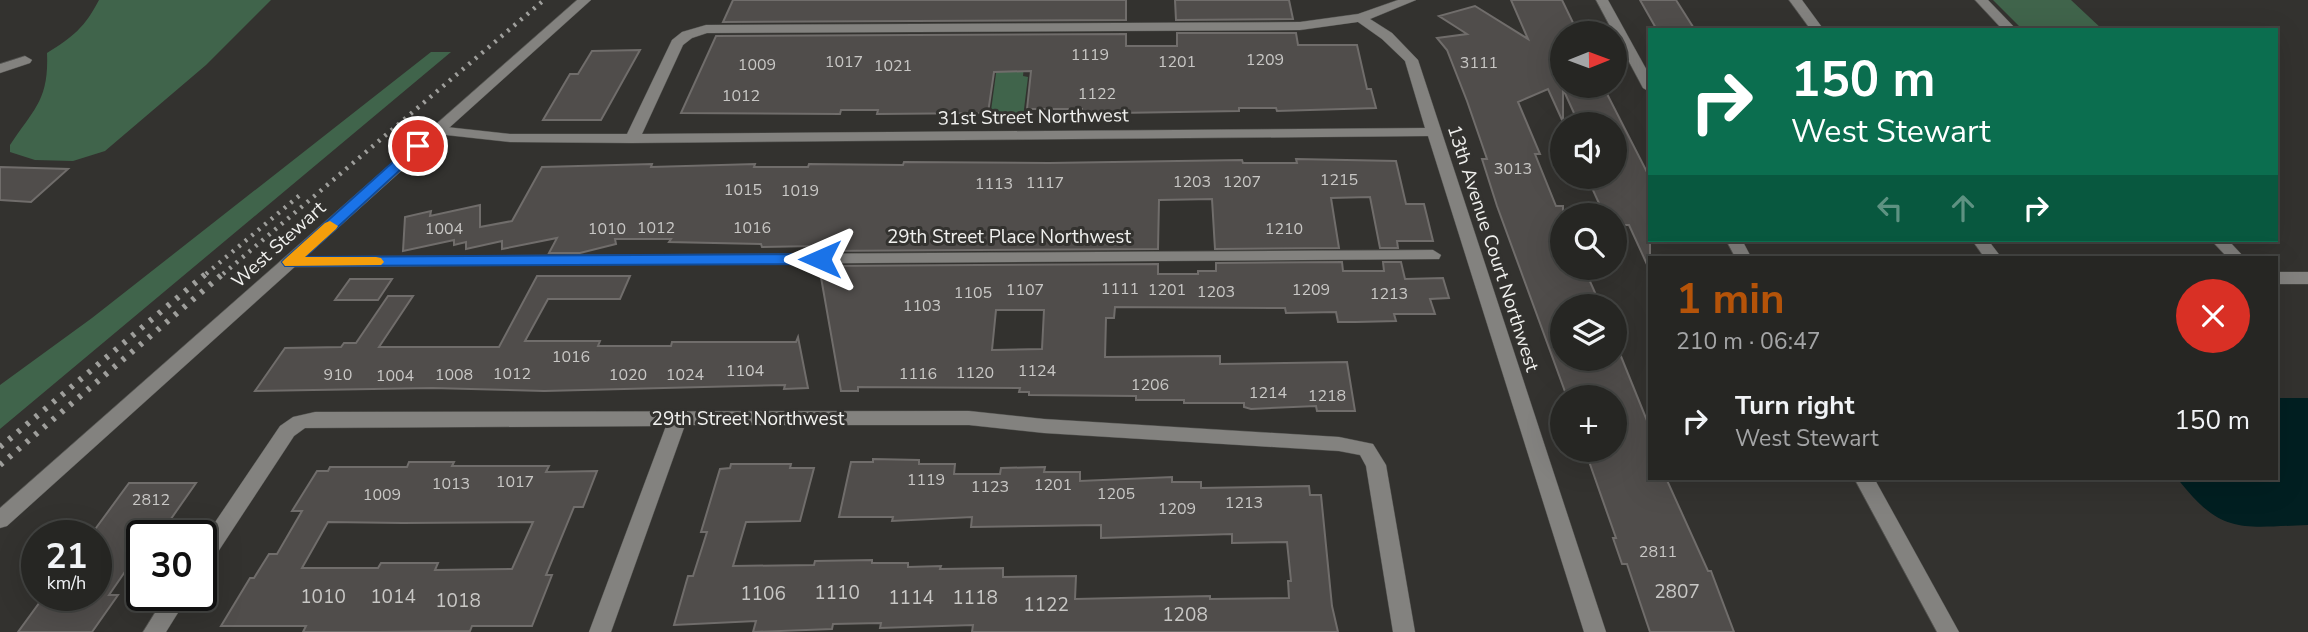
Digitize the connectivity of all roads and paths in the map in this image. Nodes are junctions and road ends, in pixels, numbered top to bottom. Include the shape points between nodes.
1 (585, 0) edge
2 (1410, 0) edge
3 (1602, 0) edge
4 (1795, 0) edge
5 (1981, 0) edge
6 (1360, 18) junction
7 (1816, 28) edge
8 (2009, 28) edge
9 (25, 60) dead end
10 (0, 69) edge
11 (1648, 84) edge
12 (437, 130) junction
13 (1435, 132) junction
14 (632, 139) junction
15 (1982, 242) edge
16 (2220, 242) edge
17 (1433, 255) dead end
18 (1992, 256) edge
19 (2235, 256) edge
20 (290, 262) junction
21 (2278, 278) edge
22 (2308, 278) edge
23 (678, 418) junction
24 (1865, 480) edge
25 (0, 520) edge
26 (217, 537) edge
27 (168, 611) edge
28 (154, 632) edge
29 (600, 632) edge
30 (1404, 632) edge
31 (1595, 632) edge
32 (1948, 632) edge

1 - 12 street, West Stewart
2 - 6 street
3 - 11 street
4 - 7 street
5 - 8 street
6 - 13 street, 13th Avenue Court Northwest via 1411,60
6 - 14 street via 1300,26 706,29 677,43
9 - 10 street
12 - 14 street via 510,138
12 - 20 street, West Stewart
13 - 14 street, 31st Street Northwest
13 - 31 street, 13th Avenue Court Northwest
15 - 18 street
16 - 19 street
17 - 20 street, 29th Street Place Northwest
20 - 25 street, West Stewart
21 - 22 street
23 - 26 street, 29th Street Northwest via 300,422 287,431
23 - 29 street
23 - 30 street, 29th Street Northwest via 969,418 1366,449 1376,465
24 - 32 street
27 - 28 street

